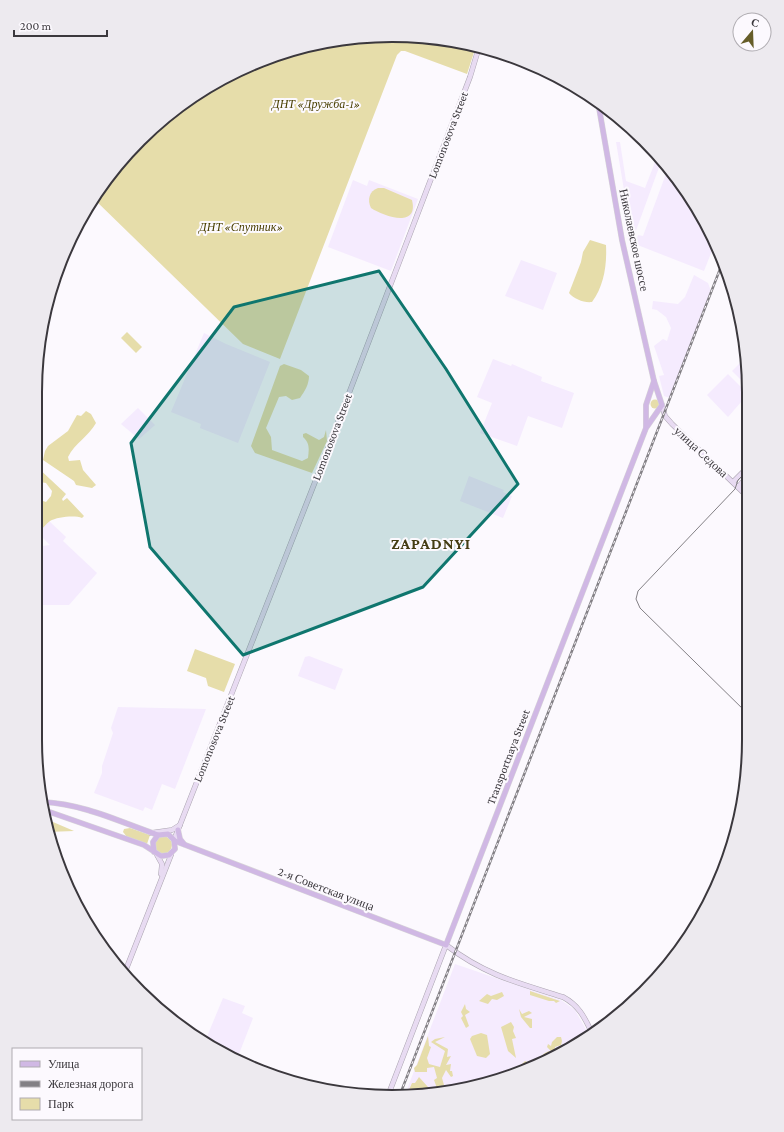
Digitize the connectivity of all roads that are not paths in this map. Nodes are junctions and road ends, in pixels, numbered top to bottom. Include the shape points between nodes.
1 (477, 53) edge
2 (599, 110) edge
3 (654, 381) junction
4 (646, 403) junction
5 (662, 403) junction
6 (655, 413) junction
7 (665, 416) junction
8 (646, 428) junction
9 (742, 473) edge
10 (733, 482) junction
11 (742, 483) edge
12 (738, 487) junction
13 (742, 491) edge
14 (48, 802) edge
15 (50, 812) edge
16 (179, 827) junction
17 (150, 833) junction
18 (158, 836) junction
19 (174, 840) junction
20 (184, 845) junction
21 (174, 850) junction
22 (199, 850) junction
23 (156, 853) junction
24 (170, 855) junction
25 (158, 886) junction
26 (446, 945) junction
27 (127, 968) edge
28 (590, 1028) edge
29 (390, 1090) edge

1 - 16 street, Lomonosova Street via 470,77 396,272
2 - 3 main road, Николаевское шоссе via 622,240
3 - 4 main road
3 - 5 main road, Николаевское шоссе
4 - 5 main road via 654,396
4 - 6 main road via 648,410
4 - 8 main road
5 - 6 main road via 660,410
5 - 7 street, улица Седова
6 - 7 street, улица Седова
6 - 8 main road
7 - 10 street, улица Седова
8 - 26 main road, Transportnaya Street
9 - 10 street
10 - 12 street, улица Седова
11 - 12 street
12 - 13 street, улица Седова
14 - 17 main road via 81,808
15 - 23 main road via 144,845
16 - 17 street
16 - 19 street, Lomonosova Street
16 - 20 main road via 180,839
17 - 18 main road
18 - 19 main road via 168,834
18 - 23 main road via 153,842
19 - 20 main road, 2-я Советская улица
19 - 21 main road
20 - 22 main road, 2-я Советская улица
21 - 22 main road, 2-я Советская улица via 184,847
21 - 24 main road
22 - 26 main road, 2-я Советская улица
23 - 24 main road via 163,857
23 - 25 street via 162,867
24 - 25 street
25 - 27 street
26 - 28 street via 478,968 493,975 563,997 582,1012
26 - 29 street, Transportnaya Street

